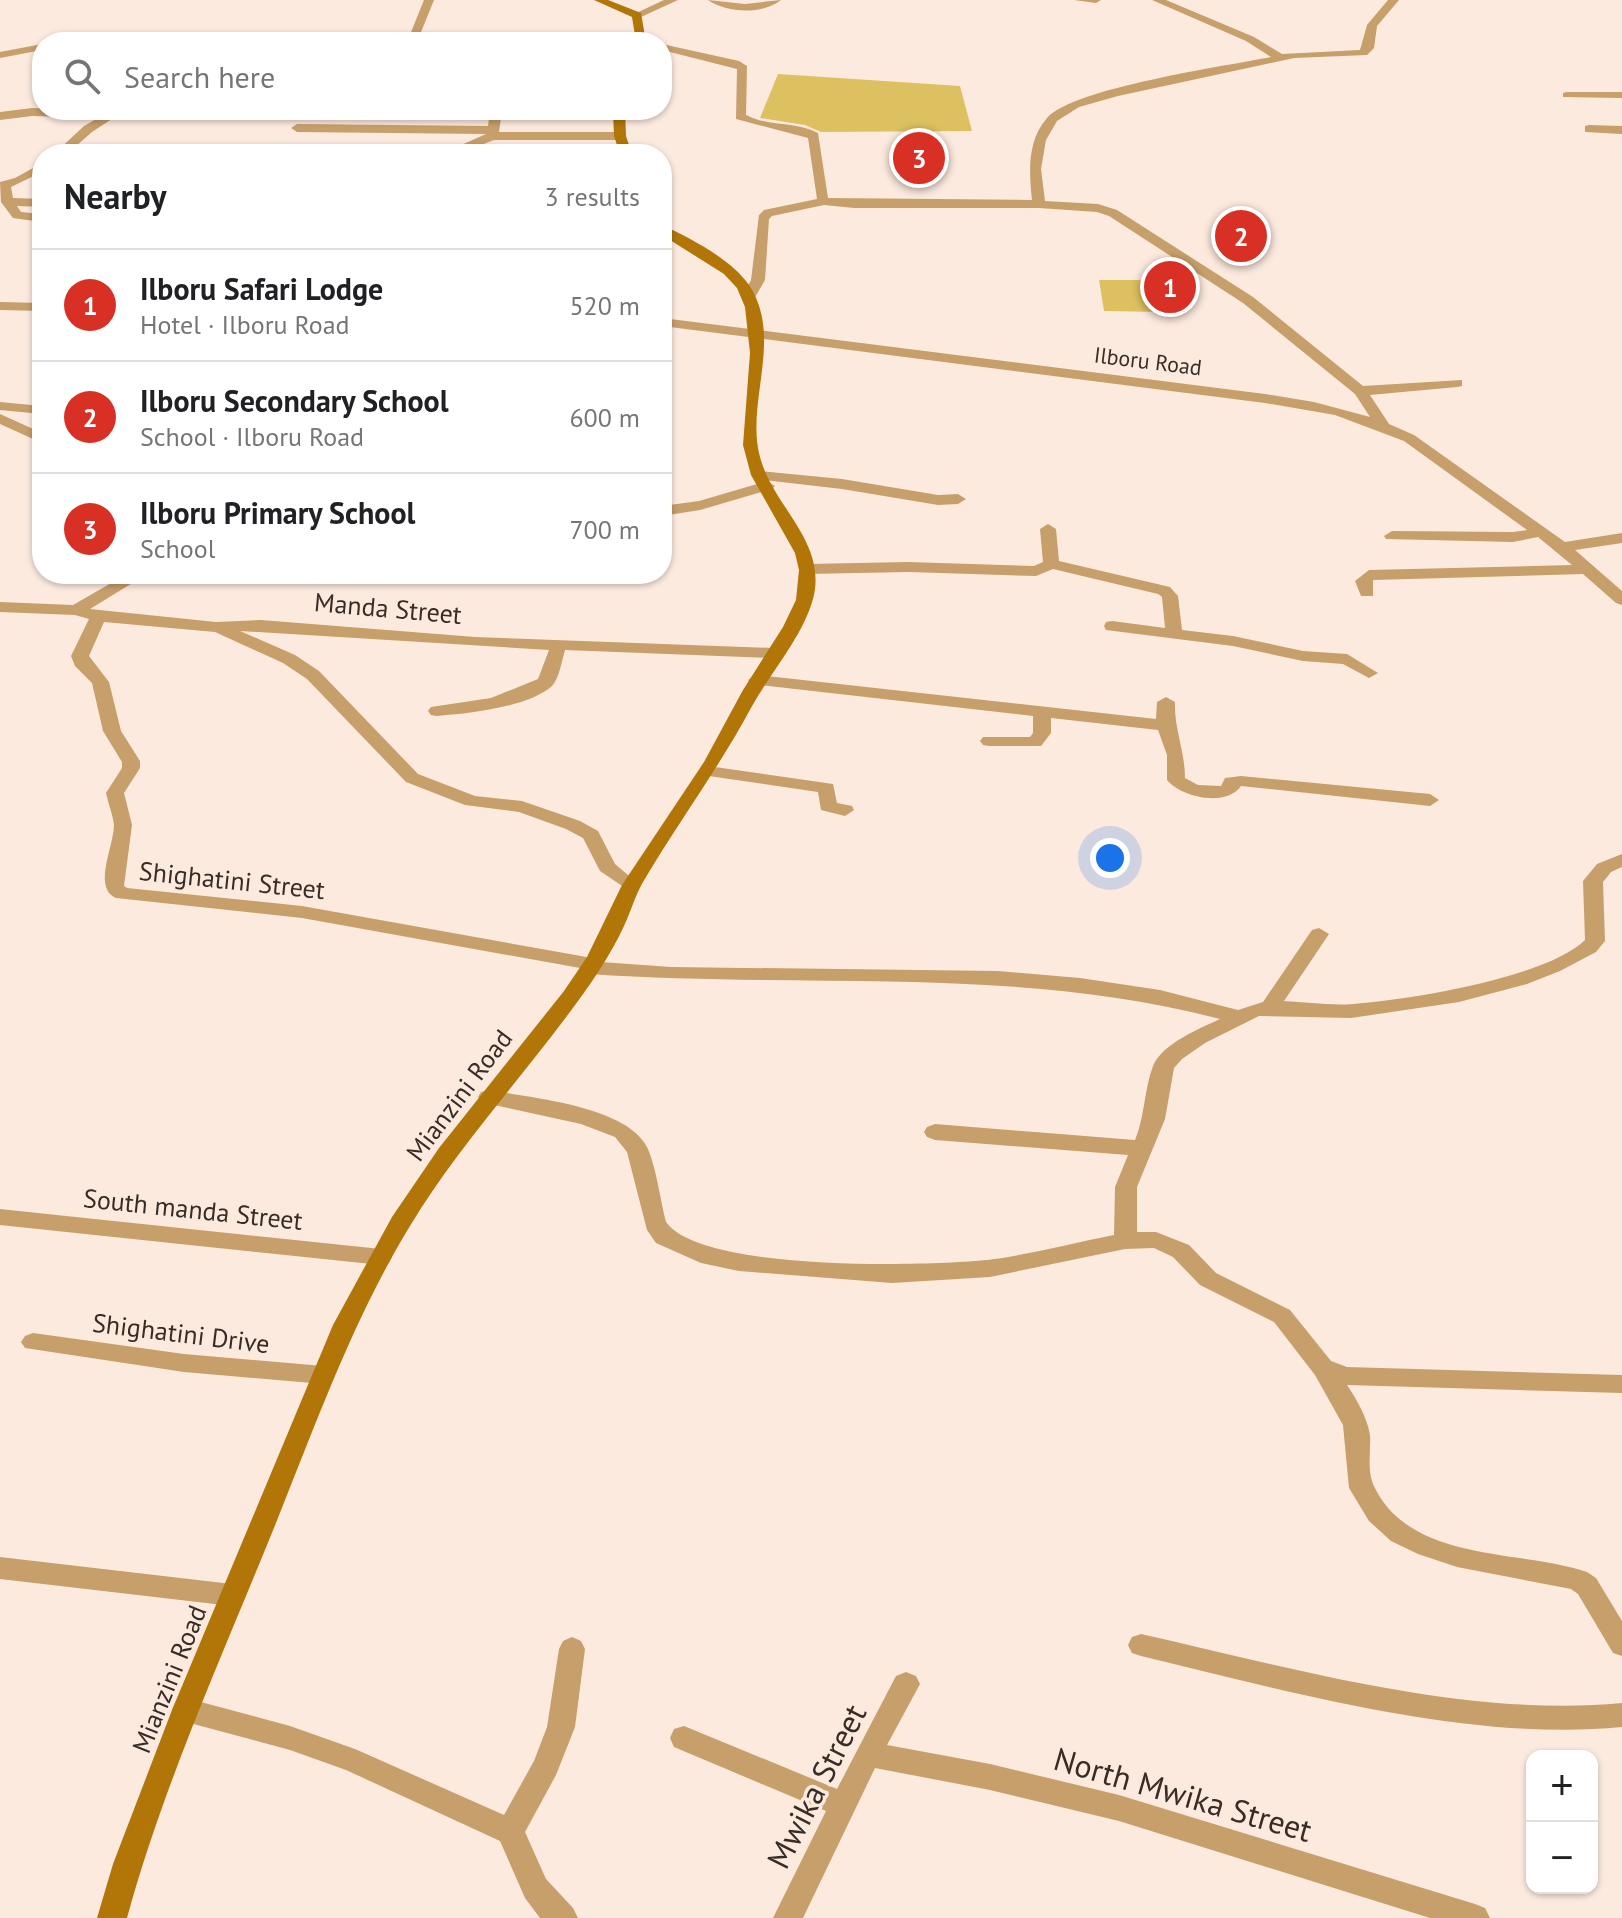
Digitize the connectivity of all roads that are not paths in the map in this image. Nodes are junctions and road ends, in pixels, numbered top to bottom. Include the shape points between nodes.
1 (429, 0) edge
2 (599, 0) edge
3 (673, 0) edge
4 (713, 0) edge
5 (776, 0) edge
6 (1079, 0) edge
7 (1096, 0) edge
8 (1157, 0) edge
9 (1394, 0) edge
10 (637, 15) junction
11 (416, 32) edge
12 (640, 32) edge
13 (32, 49) edge
14 (672, 49) edge
15 (0, 55) edge
16 (1281, 58) junction
17 (1567, 95) dead end
18 (1622, 95) edge
19 (32, 112) edge
20 (0, 116) edge
21 (103, 120) edge
22 (495, 120) edge
23 (619, 120) edge
24 (297, 128) dead end
25 (1589, 129) dead end
26 (1622, 130) edge
27 (492, 133) junction
28 (620, 136) junction
29 (71, 144) edge
30 (468, 144) edge
31 (623, 144) edge
32 (32, 173) edge
33 (2, 186) edge
34 (824, 201) junction
35 (7, 202) junction
36 (32, 203) edge
37 (1039, 204) junction
38 (32, 218) edge
39 (672, 237) edge
40 (749, 296) junction
41 (0, 306) edge
42 (32, 307) edge
43 (672, 323) edge
44 (755, 330) junction
45 (1457, 383) dead end
46 (1360, 391) junction
47 (0, 406) edge
48 (32, 409) edge
49 (0, 418) edge
50 (1382, 424) junction
51 (32, 434) edge
52 (764, 481) junction
53 (958, 499) dead end
54 (672, 509) edge
55 (1048, 529) dead end
56 (1539, 532) junction
57 (1392, 536) dead end
58 (1622, 538) edge
59 (1562, 547) junction
60 (1051, 564) junction
61 (807, 569) junction
62 (1589, 569) junction
63 (122, 584) edge
64 (1367, 593) dead end
65 (1622, 600) edge
66 (0, 607) edge
67 (76, 610) junction
68 (98, 617) junction
69 (1112, 626) dead end
70 (216, 627) junction
71 (1174, 633) junction
72 (559, 644) junction
73 (773, 653) junction
74 (1369, 673) dead end
75 (757, 680) junction
76 (1166, 702) dead end
77 (1042, 710) junction
78 (437, 711) dead end
79 (1165, 725) junction
80 (989, 741) dead end
81 (708, 771) junction
82 (1430, 800) dead end
83 (845, 810) dead end
84 (1622, 860) edge
85 (631, 886) junction
86 (1319, 934) dead end
87 (591, 966) junction
88 (1270, 1007) junction
89 (1239, 1017) junction
90 (489, 1097) junction
91 (935, 1132) dead end
92 (1142, 1148) junction
93 (0, 1217) edge
94 (1125, 1241) junction
95 (381, 1257) junction
96 (33, 1342) dead end
97 (1323, 1368) junction
98 (323, 1375) junction
99 (1622, 1384) edge
100 (0, 1568) edge
101 (232, 1595) junction
102 (1141, 1645) dead end
103 (1622, 1645) edge
104 (572, 1649) dead end
105 (906, 1684) dead end
106 (186, 1710) junction
107 (1622, 1715) edge
108 (684, 1738) dead end
109 (868, 1754) junction
110 (843, 1805) junction
111 (510, 1832) junction
112 (112, 1918) edge
113 (563, 1918) edge
114 (788, 1918) edge
115 (1475, 1918) edge

1 - 11 street
2 - 10 street
3 - 10 street
4 - 5 street via 749,7
6 - 7 street
8 - 16 street via 1250,39
9 - 16 street via 1372,25 1363,53
10 - 12 street
13 - 15 street
14 - 34 street via 743,68 740,117 814,136
16 - 37 street via 1116,93 1061,113 1046,127 1036,153
17 - 18 street
19 - 20 street
21 - 29 street
22 - 27 street
23 - 28 street
24 - 27 street
25 - 26 street
27 - 28 street
27 - 30 street
28 - 31 street
32 - 33 street
33 - 35 street
34 - 37 street
34 - 40 street via 763,218 758,280
35 - 36 street
35 - 38 street via 19,217
37 - 46 street via 1098,208 1125,220 1248,300
39 - 40 street via 728,271
40 - 44 street
41 - 42 street
43 - 44 street, Ilboru Road
44 - 50 street, Ilboru Road via 1276,399
44 - 52 street via 750,445 753,464
45 - 46 street
46 - 50 street
47 - 48 street
49 - 51 street
50 - 56 street, Ilboru Road
52 - 53 street via 842,484
52 - 54 street via 700,505
52 - 61 street via 790,525
55 - 60 street
56 - 57 street via 1513,537
56 - 59 street, Ilboru Road
58 - 59 street
59 - 62 street, Ilboru Road
60 - 61 street via 1036,571
60 - 71 street via 1168,592
61 - 73 street, Mianzini Road via 795,621
62 - 64 street via 1369,575 1363,581
62 - 65 street, Ilboru Road
63 - 67 street
66 - 67 street, Manda Street
67 - 68 street, Manda Street
68 - 70 street, Manda Street
68 - 87 street, Shighatini Street via 80,656 100,682 112,731 131,761 115,793 123,825 116,891 302,912
69 - 71 street
70 - 72 street, Manda Street via 274,625
70 - 85 street via 313,675 412,778 472,801 522,807 573,825 591,835 607,867
71 - 74 street via 1347,659
72 - 73 street, Manda Street
72 - 78 street via 546,682 525,694 485,706
73 - 75 street, Mianzini Road
75 - 77 street
75 - 81 street, Mianzini Road
76 - 79 street
77 - 79 street
77 - 80 street via 1042,733 1035,742
79 - 82 street via 1176,755 1176,780 1187,789 1225,792 1231,782 1241,781
81 - 83 street via 827,788 828,806
81 - 85 street, Mianzini Road
84 - 88 street via 1604,868 1593,881 1595,941 1553,966 1520,979 1414,1003 1351,1011
85 - 87 street, Mianzini Road
86 - 88 street
87 - 89 street via 663,973 1049,981 1139,991
87 - 90 street, Mianzini Road
88 - 89 street
89 - 92 street via 1198,1038 1164,1066 1154,1119
90 - 94 street via 585,1117 623,1132 637,1150 655,1224 664,1237 701,1255 739,1263 892,1274 990,1268
90 - 95 street, Mianzini Road
91 - 92 street
92 - 94 street via 1126,1187
93 - 95 street, South manda Street
94 - 97 street via 1156,1240 1181,1251 1208,1279 1282,1316
95 - 98 street, Mianzini Road
96 - 98 street, Shighatini Drive via 213,1367
97 - 99 street via 1347,1376
97 - 103 street via 1355,1422 1357,1473 1385,1520 1456,1558 1578,1580 1587,1586
98 - 101 street, Mianzini Road
100 - 101 street
101 - 106 street, Mianzini Road
102 - 107 street via 1494,1717
104 - 111 street via 561,1727
105 - 109 street, Mwika Street
106 - 111 street via 355,1761
106 - 112 street, Mianzini Road
108 - 110 street
109 - 110 street, Mwika Street
109 - 115 street, North Mwika Street via 1119,1808
110 - 114 street, Mwika Street
111 - 113 street via 530,1880

